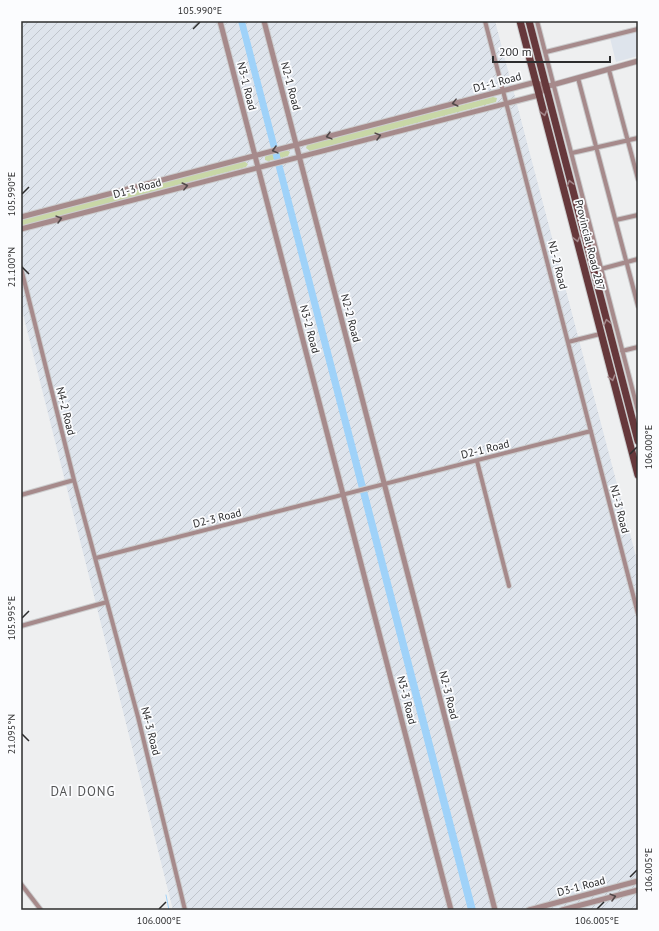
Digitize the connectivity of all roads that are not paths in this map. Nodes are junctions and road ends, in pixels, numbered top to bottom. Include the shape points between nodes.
1 (220, 21) edge
2 (264, 21) edge
3 (485, 21) edge
4 (520, 21) edge
5 (528, 21) edge
6 (537, 21) edge
7 (638, 29) edge
8 (546, 52) junction
9 (638, 61) edge
10 (609, 70) junction
11 (578, 78) junction
12 (536, 82) junction
13 (554, 85) junction
14 (546, 87) junction
15 (503, 91) junction
16 (539, 95) junction
17 (506, 103) junction
18 (638, 138) edge
19 (628, 140) junction
20 (296, 144) junction
21 (596, 147) junction
22 (572, 153) junction
23 (254, 155) junction
24 (300, 157) junction
25 (257, 168) junction
26 (638, 179) edge
27 (638, 214) edge
28 (21, 217) edge
29 (616, 220) junction
30 (21, 229) edge
31 (638, 259) edge
32 (627, 262) junction
33 (21, 268) edge
34 (601, 269) junction
35 (23, 283) edge
36 (638, 306) edge
37 (600, 334) junction
38 (568, 342) junction
39 (638, 347) edge
40 (622, 351) junction
41 (614, 352) junction
42 (606, 354) junction
43 (638, 411) edge
44 (635, 418) edge
45 (591, 431) junction
46 (638, 441) edge
47 (477, 461) junction
48 (638, 475) edge
49 (74, 480) junction
50 (384, 485) junction
51 (21, 495) edge
52 (343, 495) junction
53 (96, 558) junction
54 (509, 586) dead end
55 (107, 602) junction
56 (638, 614) edge
57 (21, 626) edge
58 (638, 881) edge
59 (21, 884) edge
60 (638, 890) edge
61 (42, 910) edge
62 (185, 910) edge
63 (451, 910) edge
64 (495, 910) edge
65 (529, 910) edge
66 (562, 910) edge

1 - 23 street, N3-1 Road
2 - 20 street, N2-1 Road
3 - 15 street, N1-2 Road
4 - 12 main road, Provincial Road 287
5 - 14 main road, Provincial Road 287
6 - 8 street
7 - 8 street
8 - 13 street
9 - 10 street
10 - 11 street
10 - 19 street
11 - 13 street
11 - 21 street
12 - 14 street, D1-1 Road
12 - 15 street, D1-1 Road
12 - 16 main road, Provincial Road 287
13 - 14 street
13 - 22 street
14 - 16 street
41 -> 14 main road, Provincial Road 287
15 - 17 street, N1-2 Road
15 -> 20 street, D1-1 Road
16 - 17 street, D1-1 Road
16 -> 37 main road, Provincial Road 287
24 -> 17 street, D1-1 Road
17 - 38 street, N1-2 Road
18 - 19 street
19 - 21 street
19 - 26 street
20 -> 23 street, D1-1 Road
20 - 24 street, N2-1 Road
21 - 22 street
21 - 29 street
22 - 34 street
23 - 25 street, N3-1 Road
23 - 28 street, D1-3 Road
24 - 25 street, D1-1 Road
24 - 50 street, N2-2 Road
30 -> 25 street, D1-3 Road
25 - 52 street, N3-2 Road
27 - 29 street
29 - 32 street
31 - 32 street
32 - 34 street
32 - 36 street
33 - 35 street, N4-2 Road
34 - 40 street
35 - 49 street, N4-2 Road
37 - 38 street
37 - 42 main road, Provincial Road 287
38 - 45 street, N1-2 Road
39 - 40 street
40 - 43 street
41 - 42 main road
41 - 44 main road, Provincial Road 287
42 -> 48 main road, Provincial Road 287
44 - 46 main road, Provincial Road 287
45 - 47 street, D2-1 Road
45 - 56 street, N1-3 Road
47 - 50 street, D2-1 Road
47 - 54 street
49 - 51 street
49 - 53 street, N4-2 Road
50 - 52 street, D2-1 Road
50 - 64 street, N2-3 Road
52 - 53 street, D2-3 Road
52 - 63 street, N3-3 Road
53 - 55 street, N4-3 Road
55 - 57 street
55 - 62 street, N4-3 Road
58 - 65 street, D3-1 Road
59 - 61 street
66 -> 60 street, D3-1 Road

